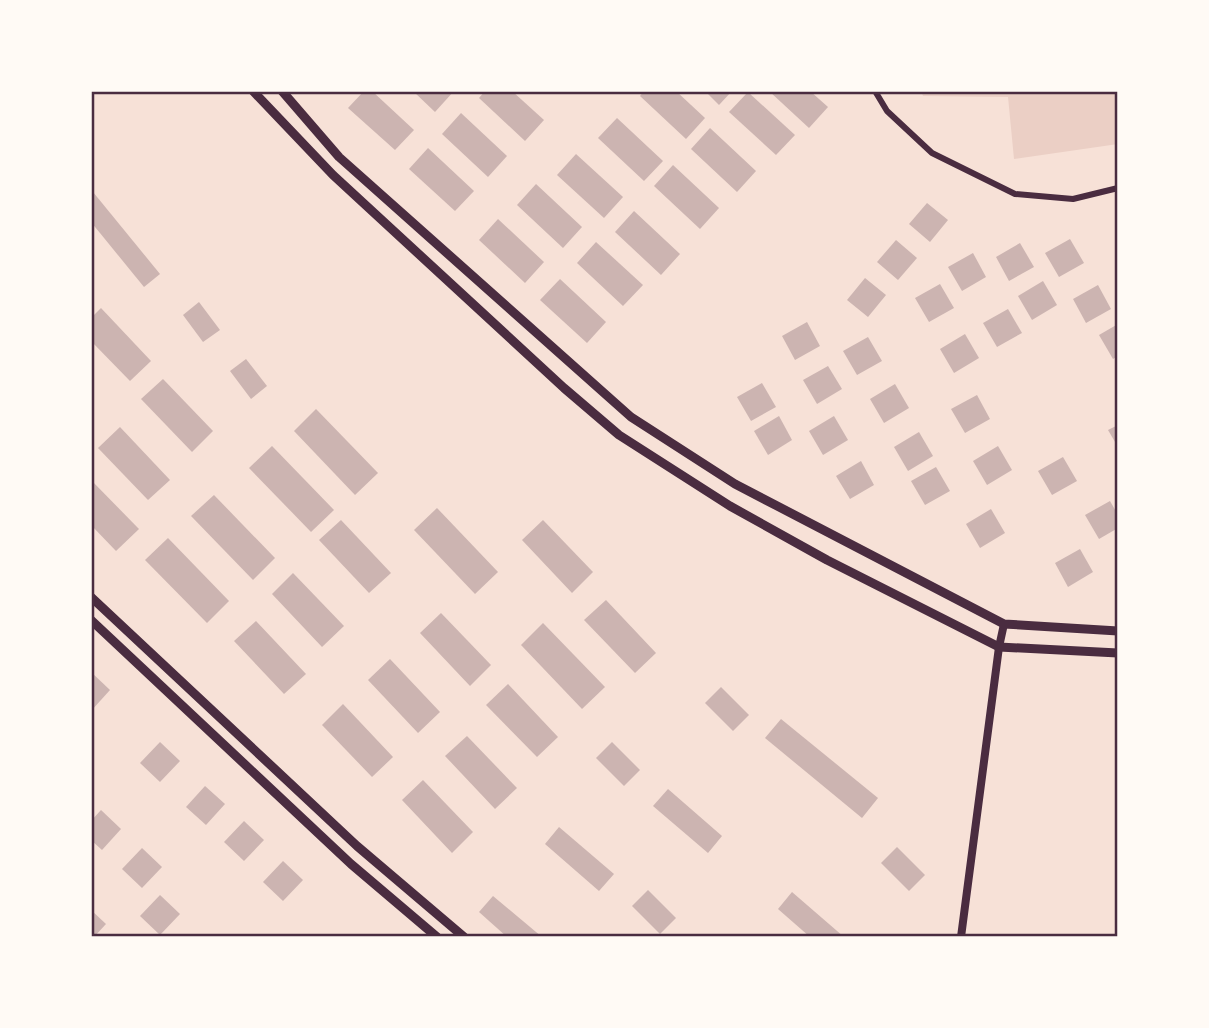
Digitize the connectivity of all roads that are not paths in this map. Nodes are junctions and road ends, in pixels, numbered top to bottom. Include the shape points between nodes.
1 (253, 91) edge
2 (282, 91) edge
3 (875, 91) edge
4 (1118, 188) edge
5 (91, 597) edge
6 (91, 620) edge
7 (1004, 624) junction
8 (1118, 631) edge
9 (999, 647) junction
10 (1118, 653) edge
11 (437, 937) edge
12 (464, 937) edge
13 (961, 937) edge

1 - 9 main road via 334,175 620,435 730,506
2 - 7 main road via 339,157 631,417 735,484
3 - 4 street via 887,111 932,153 1015,194 1073,199
5 - 12 main road via 357,846
6 - 11 main road via 351,864
7 - 8 main road
7 - 9 street
9 - 10 main road
9 - 13 street

